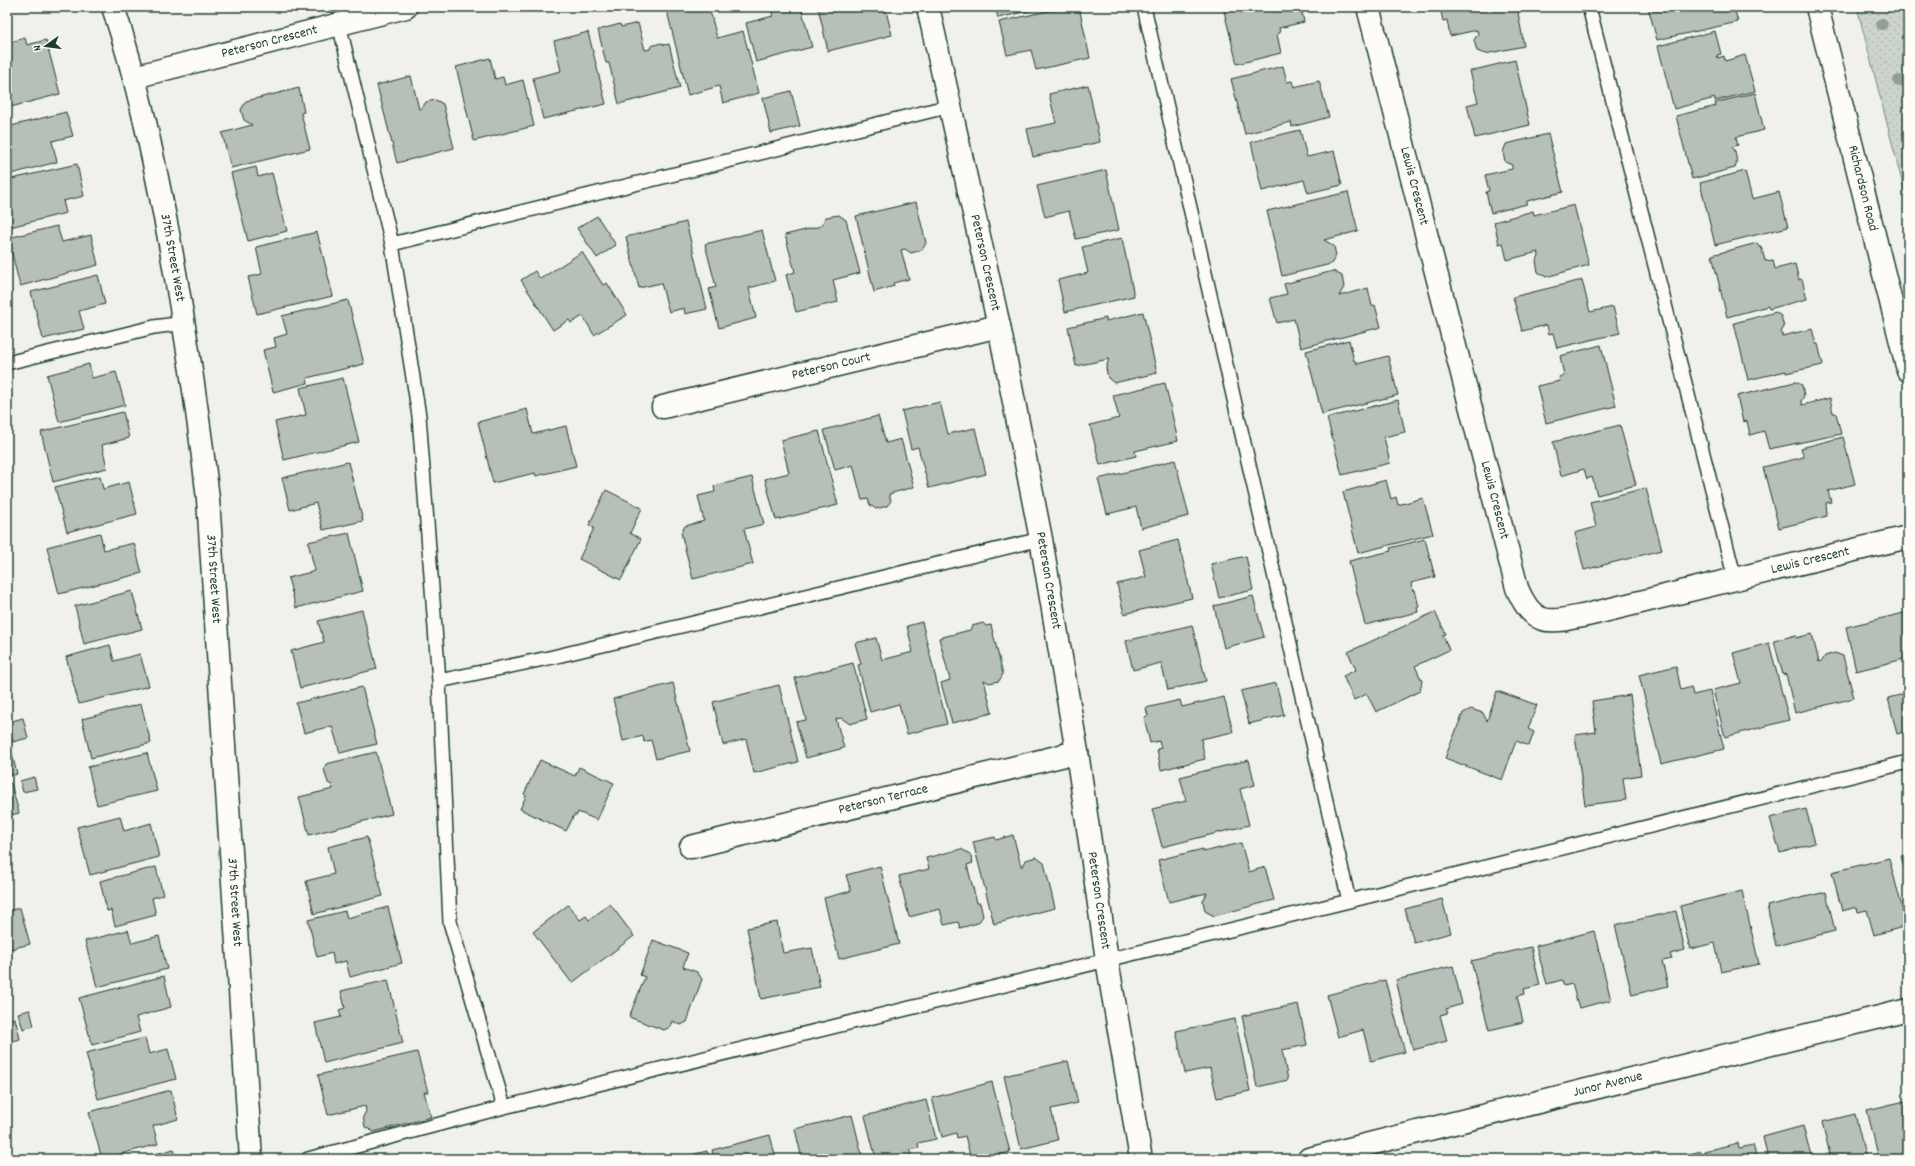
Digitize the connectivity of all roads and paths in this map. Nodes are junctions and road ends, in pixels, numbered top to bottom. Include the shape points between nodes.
1 (113, 7) edge
2 (406, 7) edge
3 (928, 7) edge
4 (1144, 7) edge
5 (1368, 7) edge
6 (1589, 7) edge
7 (1817, 7) edge
8 (339, 24) junction
9 (134, 77) junction
10 (950, 106) junction
11 (392, 244) junction
12 (184, 323) junction
13 (1903, 324) edge
14 (999, 326) junction
15 (7, 363) edge
16 (1908, 370) edge
17 (663, 407) dead end
18 (1908, 537) edge
19 (1041, 539) junction
20 (1735, 579) junction
21 (439, 681) junction
22 (1077, 752) junction
23 (1908, 762) edge
24 (691, 847) dead end
25 (1349, 901) junction
26 (1107, 960) junction
27 (1908, 1010) edge
28 (504, 1107) junction
29 (251, 1159) edge
30 (308, 1159) edge
31 (1141, 1159) edge
32 (1308, 1159) edge

1 - 9 street, 37th Street West
2 - 8 street, Peterson Crescent
3 - 10 street, Peterson Crescent
4 - 25 lane
5 - 20 street, Lewis Crescent via 1515,581 1524,604 1535,615 1550,622 1587,616
6 - 20 lane
7 - 13 street, Richardson Road
8 - 9 street, Peterson Crescent
8 - 11 lane
9 - 12 street, 37th Street West via 149,136
10 - 11 lane
10 - 14 street, Peterson Crescent
11 - 21 lane via 419,416
12 - 15 lane via 154,327
12 - 29 street, 37th Street West via 197,403 208,499
13 - 16 street, Richardson Road
14 - 17 street, Peterson Court
14 - 19 street, Peterson Crescent
18 - 20 street, Lewis Crescent
19 - 21 lane via 552,657
19 - 22 street, Peterson Crescent
21 - 28 lane via 450,922
22 - 24 street, Peterson Terrace
22 - 26 street, Peterson Crescent
23 - 25 lane
25 - 26 lane
26 - 28 lane
26 - 31 street, Peterson Crescent
27 - 32 street, Junor Avenue
28 - 30 lane

